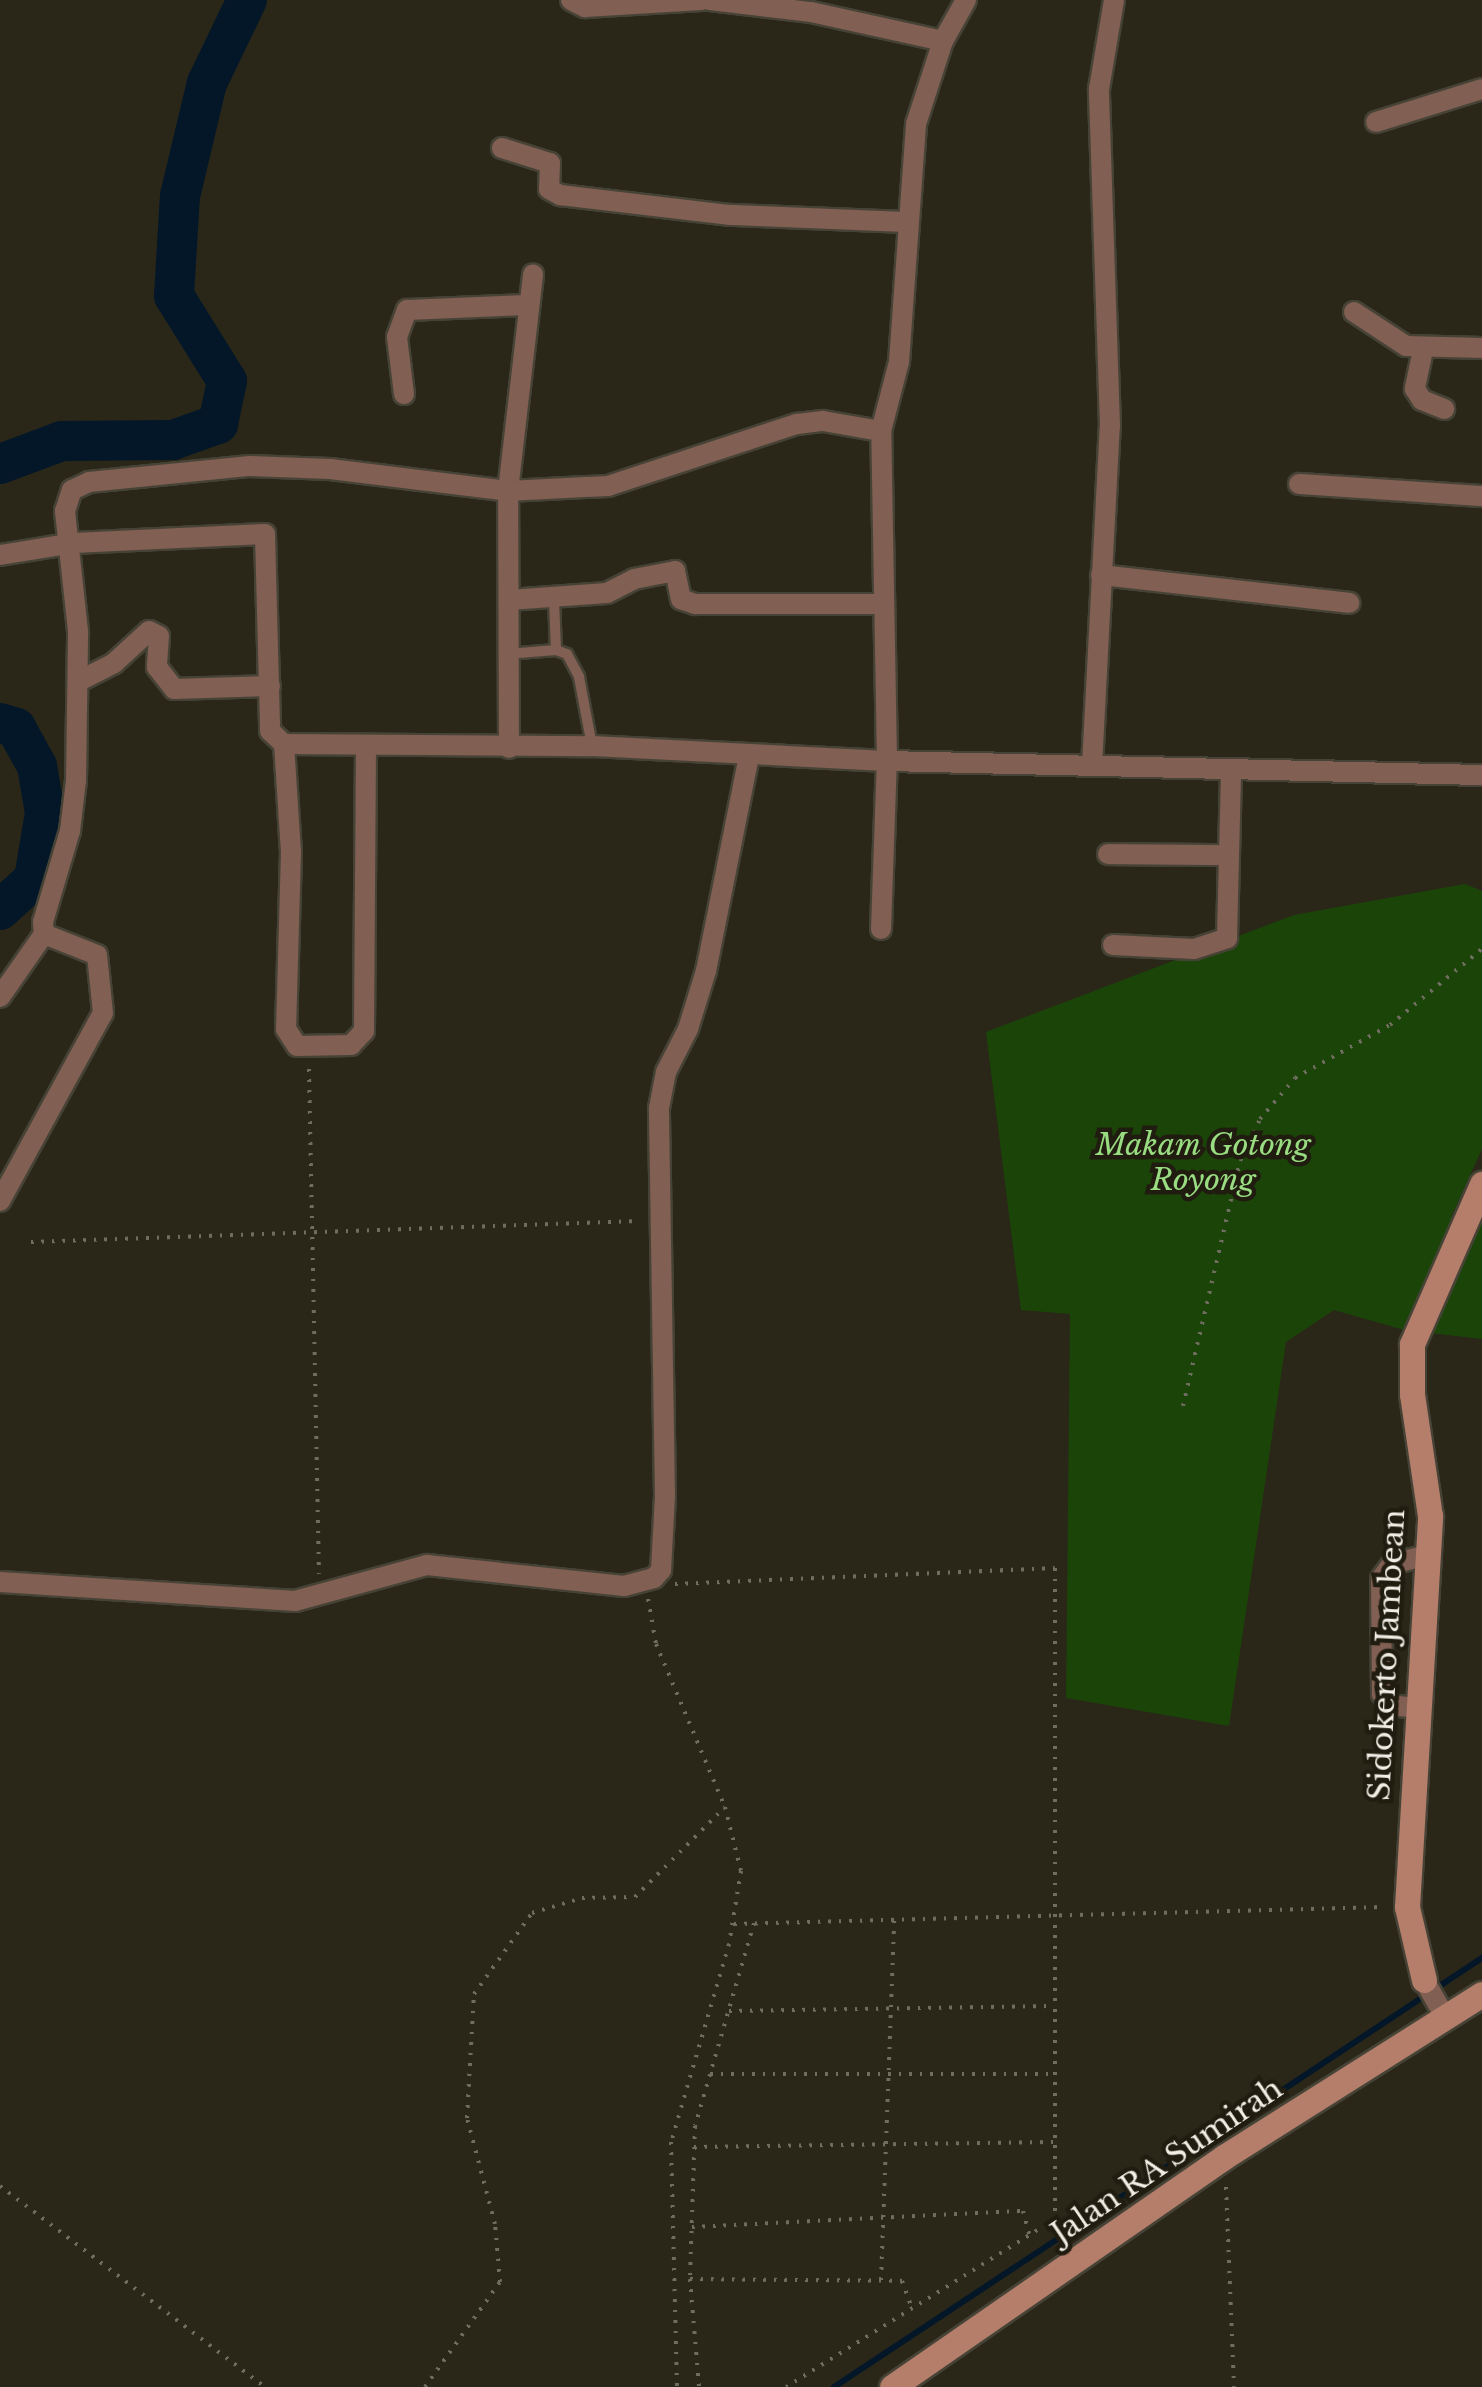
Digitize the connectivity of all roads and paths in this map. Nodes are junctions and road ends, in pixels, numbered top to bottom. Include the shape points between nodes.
1 (571, 0) edge
2 (702, 0) edge
3 (710, 0) edge
4 (966, 0) edge
5 (1114, 0) edge
6 (943, 41) junction
7 (1482, 89) edge
8 (1376, 122) dead end
9 (502, 148) dead end
10 (908, 222) junction
11 (533, 274) dead end
12 (526, 305) junction
13 (1354, 312) dead end
14 (1482, 348) edge
15 (1422, 350) junction
16 (404, 394) dead end
17 (1444, 409) dead end
18 (881, 431) junction
19 (1299, 484) dead end
20 (508, 491) junction
21 (1482, 496) edge
22 (73, 543) junction
23 (0, 555) edge
24 (1101, 575) junction
25 (508, 600) junction
26 (554, 600) junction
27 (1349, 603) dead end
28 (883, 604) junction
29 (556, 650) junction
30 (506, 654) junction
31 (79, 681) junction
32 (270, 686) junction
33 (284, 744) junction
34 (592, 746) junction
35 (366, 747) junction
36 (508, 748) junction
37 (749, 755) junction
38 (887, 761) junction
39 (1092, 766) junction
40 (1230, 770) junction
41 (1482, 775) edge
42 (1108, 854) dead end
43 (1229, 855) junction
44 (881, 929) dead end
45 (44, 934) junction
46 (1113, 945) dead end
47 (1482, 950) edge
48 (0, 997) edge
49 (308, 1046) junction
50 (1482, 1184) edge
51 (0, 1201) edge
52 (659, 1220) junction
53 (312, 1232) junction
54 (1471, 1232) edge
55 (31, 1242) dead end
56 (1183, 1406) dead end
57 (1428, 1555) junction
58 (0, 1582) edge
59 (646, 1585) junction
60 (320, 1599) junction
61 (1418, 1708) junction
62 (725, 1806) junction
63 (1407, 1907) junction
64 (1055, 1916) junction
65 (894, 1920) junction
66 (754, 1923) junction
67 (734, 1924) junction
68 (1482, 1994) edge
69 (1435, 2000) junction
70 (1054, 2006) junction
71 (891, 2009) junction
72 (728, 2011) junction
73 (710, 2074) junction
74 (888, 2074) junction
75 (1054, 2074) junction
76 (1055, 2142) junction
77 (886, 2144) junction
78 (694, 2147) junction
79 (1224, 2157) junction
80 (0, 2186) edge
81 (884, 2218) junction
82 (692, 2227) junction
83 (1029, 2235) junction
84 (690, 2278) junction
85 (881, 2280) junction
86 (912, 2308) junction
87 (265, 2387) edge
88 (425, 2387) edge
89 (677, 2387) edge
90 (699, 2387) edge
91 (786, 2387) edge
92 (892, 2387) edge
93 (1234, 2387) edge

1 - 2 street via 585,6
3 - 6 street via 798,9
4 - 6 street
5 - 24 street via 1099,89 1110,349
6 - 10 street via 916,124
7 - 8 street
9 - 10 street via 550,163 549,189 560,196 731,215
10 - 18 street via 899,362
11 - 12 street
12 - 16 street via 407,310 397,337
12 - 20 street
13 - 15 street via 1385,336
14 - 15 street
15 - 17 street via 1416,389 1422,400
18 - 20 street via 797,424 651,477
18 - 28 street
19 - 21 street
20 - 22 street via 298,466 90,482 65,499
20 - 25 street
22 - 23 street
22 - 31 street
22 - 32 street via 265,534
24 - 27 street
24 - 39 street
25 - 26 street
25 - 30 street
26 - 28 street via 675,571 682,599 695,604
26 - 29 lane
28 - 38 street
29 - 30 lane
29 - 34 lane via 567,654 579,677
30 - 36 street
31 - 32 street via 149,631 159,636 156,667 174,690
31 - 45 street via 70,830
32 - 33 street via 270,732
33 - 35 street
33 - 49 street via 291,852 286,1029 289,1042
34 - 36 street
34 - 37 street
35 - 36 street
35 - 49 street via 364,1031 351,1045
37 - 38 street
37 - 52 street via 706,970 666,1072
38 - 39 street
38 - 44 street
39 - 40 street
40 - 41 street
40 - 43 street
42 - 43 street
43 - 46 street via 1223,944 1194,950
45 - 48 street
45 - 51 street via 97,955 103,1012
47 - 56 path via 1390,1025 1295,1078 1260,1120 1240,1162
49 - 53 path
50 - 54 street, Sidokerto Jambean
52 - 53 path
52 - 59 street via 664,1496 661,1570
53 - 55 path
53 - 60 path
54 - 57 street, Sidokerto Jambean via 1412,1344
57 - 61 street, Sidokerto Jambean
57 - 61 street via 1392,1564 1380,1579 1382,1694 1390,1705
58 - 60 street
59 - 60 street via 426,1565 397,1569
59 - 62 path via 668,1678
59 - 64 path via 1055,1568
61 - 63 street, Sidokerto Jambean
62 - 67 path via 741,1871
62 - 88 path via 634,1897 582,1898 532,1913 474,1994 467,2118 494,2224 500,2282
63 - 64 path
63 - 69 street, Sidokerto Jambean
64 - 65 path
64 - 70 path
65 - 66 path
65 - 71 path
66 - 67 path
66 - 72 path
67 - 89 path via 671,2142
68 - 69 street, Jalan RA Sumirah
69 - 79 street, Jalan RA Sumirah
70 - 71 path
70 - 75 path
71 - 72 path
71 - 74 path
72 - 73 path
73 - 74 path
73 - 78 path
74 - 75 path
74 - 77 path
75 - 76 path
76 - 77 path
76 - 83 path via 1054,2220
77 - 78 path
77 - 81 path
78 - 82 path
79 - 92 street, Jalan RA Sumirah
79 - 93 path
80 - 87 path
81 - 82 path
81 - 83 path via 1022,2211
81 - 85 path
82 - 84 path
83 - 86 path
84 - 85 path
84 - 90 path
85 - 86 path via 902,2281
86 - 91 path

